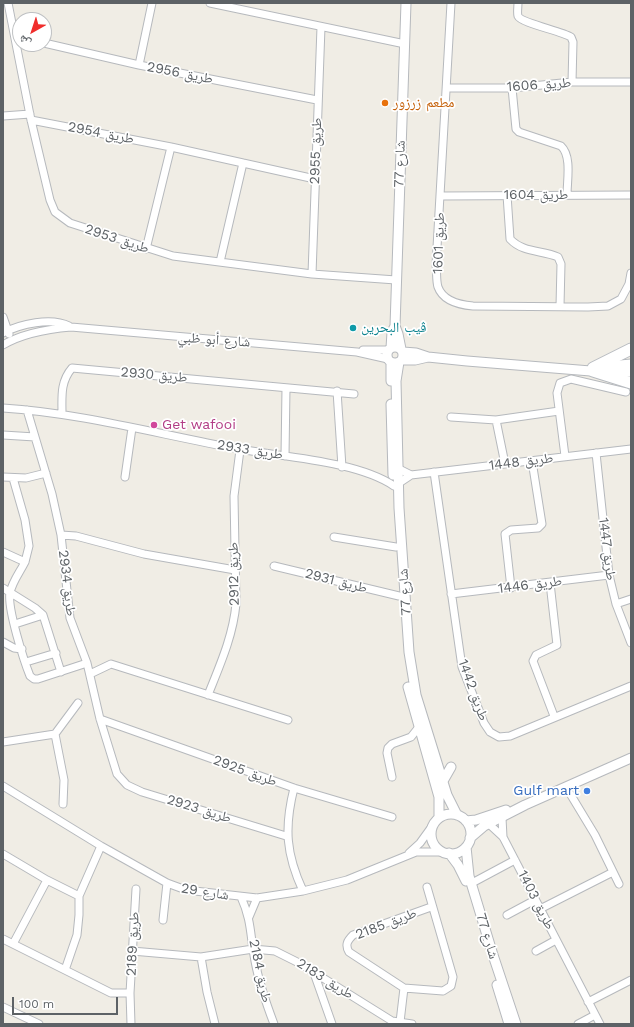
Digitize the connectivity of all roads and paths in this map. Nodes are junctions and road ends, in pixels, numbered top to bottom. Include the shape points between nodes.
1 (8, 3) edge
2 (152, 3) edge
3 (210, 3) edge
4 (406, 3) edge
5 (451, 3) edge
6 (518, 3) edge
7 (12, 16) edge
8 (321, 27) junction
9 (52, 44) edge
10 (404, 44) junction
11 (20, 52) edge
12 (139, 65) junction
13 (572, 82) junction
14 (631, 82) edge
15 (447, 88) junction
16 (512, 88) junction
17 (317, 100) junction
18 (3, 116) edge
19 (30, 117) junction
20 (171, 147) junction
21 (243, 163) junction
22 (315, 179) junction
23 (507, 195) junction
24 (567, 195) junction
25 (631, 195) edge
26 (441, 196) junction
27 (146, 249) junction
28 (220, 262) junction
29 (631, 273) edge
30 (312, 274) junction
31 (396, 280) junction
32 (560, 306) junction
33 (3, 317) edge
34 (71, 327) junction
35 (6, 332) edge
36 (11, 340) junction
37 (3, 345) edge
38 (631, 349) edge
39 (395, 355) junction
40 (631, 364) edge
41 (590, 369) junction
42 (631, 372) edge
43 (286, 388) junction
44 (628, 388) edge
45 (337, 391) junction
46 (354, 394) dead end
47 (3, 408) edge
48 (28, 410) junction
49 (559, 411) junction
50 (62, 414) junction
51 (451, 417) dead end
52 (496, 420) junction
53 (132, 428) junction
54 (3, 435) edge
55 (35, 437) junction
56 (631, 449) edge
57 (240, 450) junction
58 (596, 453) junction
59 (285, 456) junction
60 (565, 456) junction
61 (532, 461) junction
62 (505, 464) junction
63 (342, 467) junction
64 (396, 470) junction
65 (434, 472) junction
66 (46, 473) junction
67 (411, 475) junction
68 (3, 477) edge
69 (124, 477) dead end
70 (13, 478) junction
71 (378, 478) junction
72 (396, 485) junction
73 (61, 535) junction
74 (334, 537) dead end
75 (396, 547) junction
76 (3, 552) edge
77 (25, 562) junction
78 (274, 566) dead end
79 (234, 570) junction
80 (609, 575) junction
81 (550, 583) junction
82 (3, 588) edge
83 (511, 588) junction
84 (10, 592) junction
85 (451, 594) junction
86 (399, 596) junction
87 (631, 599) edge
88 (616, 604) junction
89 (43, 614) junction
90 (15, 624) junction
91 (3, 642) edge
92 (631, 643) edge
93 (22, 649) junction
94 (56, 653) junction
95 (26, 662) junction
96 (87, 663) junction
97 (61, 672) junction
98 (90, 674) junction
99 (631, 686) edge
100 (208, 695) junction
101 (78, 703) dead end
102 (554, 716) junction
103 (100, 719) junction
104 (288, 720) dead end
105 (419, 727) junction
106 (55, 734) junction
107 (411, 737) junction
108 (3, 742) edge
109 (423, 742) junction
110 (631, 758) edge
111 (451, 767) dead end
112 (117, 774) joint
113 (392, 777) dead end
114 (443, 781) junction
115 (3, 786) edge
116 (566, 787) junction
117 (294, 788) junction
118 (63, 804) dead end
119 (525, 805) junction
120 (457, 815) junction
121 (392, 817) dead end
122 (439, 818) junction
123 (502, 818) junction
124 (466, 821) junction
125 (489, 824) junction
126 (433, 825) junction
127 (286, 836) junction
128 (503, 837) junction
129 (470, 838) junction
130 (101, 846) junction
131 (466, 847) junction
132 (446, 852) junction
133 (3, 855) edge
134 (403, 857) junction
135 (515, 860) junction
136 (613, 872) junction
137 (47, 880) junction
138 (167, 883) junction
139 (472, 884) junction
140 (619, 884) dead end
141 (427, 887) dead end
142 (136, 889) dead end
143 (302, 891) junction
144 (79, 896) junction
145 (241, 897) junction
146 (257, 898) junction
147 (535, 900) junction
148 (431, 907) junction
149 (540, 909) junction
150 (507, 915) dead end
151 (249, 917) junction
152 (163, 920) dead end
153 (3, 939) edge
154 (556, 940) junction
155 (13, 944) junction
156 (253, 949) junction
157 (132, 951) junction
158 (536, 951) dead end
159 (201, 957) junction
160 (65, 970) junction
161 (314, 973) junction
162 (631, 980) edge
163 (404, 988) junction
164 (130, 993) junction
165 (588, 1002) junction
166 (3, 1007) edge
167 (506, 1015) junction
168 (595, 1015) junction
169 (392, 1021) junction
170 (400, 1022) junction
171 (39, 1024) edge
172 (131, 1024) edge
173 (215, 1024) edge
174 (274, 1024) edge
175 (332, 1024) edge
176 (385, 1024) edge
177 (412, 1024) edge
178 (503, 1024) edge
179 (509, 1024) edge
180 (516, 1024) edge
181 (578, 1024) edge
182 (600, 1024) edge

1 - 7 street, طريق 2953
2 - 12 street
3 - 8 street
4 - 10 street, شارع 77
5 - 15 street, طريق 1601
6 - 13 street via 518,16 523,22 543,26 571,37
8 - 10 street
8 - 17 street, طريق 2955
9 - 12 street, طريق 2956
10 - 31 street, شارع 77
11 - 19 street, طريق 2953
12 - 17 street, طريق 2956
13 - 14 street, طريق 1606
13 - 16 street, طريق 1606
15 - 16 street, طريق 1606
15 - 26 street, طريق 1601
16 - 24 street via 516,130 561,146 565,150
17 - 22 street, طريق 2955
18 - 19 street, طريق 2954
19 - 20 street, طريق 2954
19 - 27 street, طريق 2953 via 55,212 70,223
20 - 21 street, طريق 2954
20 - 27 street
21 - 22 street, طريق 2954
21 - 28 street
22 - 30 street, طريق 2955
23 - 24 street, طريق 1604
23 - 26 street, طريق 1604
23 - 32 street via 510,239 515,245 525,249 558,257 561,264
24 - 25 street, طريق 1604
26 - 32 street, طريق 1601 via 436,265 438,288 446,297 459,304 473,306
27 - 28 street, طريق 2953 via 173,256
28 - 30 street, طريق 2953
29 - 32 street, طريق 1601 via 629,284 621,299 608,306
30 - 31 street, طريق 2953
31 - 39 street, شارع 77 via 395,326 398,334
33 - 35 street
34 - 35 street, شارع أبو ظبي via 42,322
34 - 36 street, شارع أبو ظبي via 34,332
34 - 39 street, شارع أبو ظبي
35 - 36 street
36 - 37 street, شارع أبو ظبي
38 - 41 main road
39 - 41 street, شارع أبو ظبي via 415,360 428,357
39 - 64 street, شارع 77
40 - 41 street, شارع أبو ظبي
41 - 42 street, شارع أبو ظبي
41 - 44 main road
43 - 45 street, طريق 2930
43 - 50 street, طريق 2930 via 72,368 66,374 62,387
43 - 59 street
44 - 49 street via 567,379 557,388
45 - 46 street, طريق 2930
45 - 63 street
47 - 48 street, طريق 2933
48 - 50 street, طريق 2933
48 - 55 street, طريق 2934
49 - 52 street
49 - 60 street
50 - 53 street, طريق 2933
51 - 52 street
52 - 62 street
53 - 57 street, طريق 2933
53 - 69 street
54 - 55 street
55 - 66 street, طريق 2934
56 - 58 street, طريق 1448
57 - 59 street, طريق 2933
57 - 79 street, طريق 2912 via 234,486
58 - 60 street, طريق 1448
58 - 80 street, طريق 1447
59 - 63 street, طريق 2933
60 - 61 street, طريق 1448
61 - 62 street, طريق 1448
61 - 83 street via 542,524 538,528 510,530 505,534
62 - 65 street, طريق 1448
63 - 71 street, طريق 2933
64 - 67 street
64 - 71 street
64 - 72 street, شارع 77
65 - 67 street, طريق 1448
65 - 85 street, طريق 1442
66 - 70 street
66 - 73 street, طريق 2934
67 - 72 street, طريق 1448
68 - 70 street
70 - 77 street via 25,520 29,546
71 - 72 street, طريق 2933
72 - 75 street, شارع 77
72 - 114 street, شارع 77 via 412,674 416,695
73 - 79 street via 76,536 144,554
73 - 96 street, طريق 2934 via 70,618
74 - 75 street
75 - 86 street, شارع 77
76 - 77 street
77 - 84 street
78 - 86 street, طريق 2931
79 - 100 street, طريق 2912 via 236,604 232,634
80 - 81 street, طريق 1446
80 - 88 street, طريق 1447
81 - 83 street, طريق 1446
81 - 102 street via 557,645 536,655 533,661
82 - 84 street
83 - 85 street, طريق 1446
84 - 89 street
84 - 90 street
85 - 102 street, طريق 1442 via 462,667 490,732 499,737 510,736
86 - 105 street, شارع 77 via 406,675
87 - 88 street
88 - 92 street, طريق 1447
89 - 90 street
89 - 94 street
90 - 93 street
91 - 93 street
93 - 95 street
94 - 95 street
94 - 97 street
95 - 97 street via 30,676 34,679
96 - 97 street
96 - 98 street, طريق 2934
98 - 100 street via 110,664
98 - 103 street, طريق 2934
99 - 102 street, طريق 1442
100 - 104 street
101 - 106 street
103 - 112 street, طريق 2934
103 - 117 street, طريق 2925
105 - 107 street
105 - 109 street, شارع 77
106 - 108 street
106 - 118 street via 64,780
107 - 109 street
107 - 113 street via 388,748
109 - 122 street, شارع 77 via 439,797
110 - 116 street
111 - 114 street
112 - 127 street, طريق 2923 via 127,785 142,792
114 - 120 street, شارع 77
115 - 130 street, شارع 29
116 - 119 street
116 - 136 street via 595,835
117 - 121 street, طريق 2925
117 - 127 street
119 - 123 street
119 - 124 street
120 - 122 street via 448,814
120 - 124 street
122 - 126 street
123 - 125 street
123 - 128 street, طريق 1403
124 - 129 street via 470,829
125 - 128 street, طريق 1403
125 - 129 street
126 - 132 street via 433,843
126 - 134 street, شارع 29 via 420,843
127 - 143 street
128 - 135 street, طريق 1403
129 - 131 street
130 - 138 street, شارع 29
130 - 144 street
131 - 132 street via 455,853
131 - 139 street, شارع 77
132 - 134 street, شارع 29 via 422,851
132 - 167 street, شارع 77 via 458,865 465,878
133 - 137 street
134 - 143 street, شارع 29 via 347,880
135 - 139 street, طريق 1403
135 - 147 street, طريق 1403
136 - 140 street
136 - 149 street
137 - 144 street
137 - 155 street
138 - 145 street, شارع 29 via 186,890
138 - 152 street
139 - 180 street, شارع 77
141 - 148 street, طريق 2185
142 - 157 street, طريق 2189
143 - 146 street, شارع 29
144 - 160 street via 77,935
145 - 146 street, شارع 29
145 - 151 street, طريق 2184
146 - 151 street, طريق 2184
147 - 149 street, طريق 1403
147 - 150 street
148 - 163 street, طريق 2185 via 453,977 451,986 443,991
148 - 163 street, طريق 2185 via 353,935 347,941 346,947 349,952
149 - 154 street, طريق 1403
151 - 156 street, طريق 2184
153 - 155 street
154 - 158 street, طريق 1403
154 - 165 street, طريق 1403
155 - 160 street
156 - 159 street, طريق 2183
156 - 161 street, طريق 2183 via 284,954
156 - 174 street, طريق 2184 via 261,989
157 - 159 street, طريق 2183
157 - 164 street, طريق 2189
159 - 173 street
160 - 164 street via 111,993
161 - 169 street, طريق 2183
161 - 175 street
162 - 165 street
163 - 170 street
164 - 172 street, طريق 2189
165 - 168 street, طريق 1403
166 - 171 street
167 - 178 street
167 - 179 street, شارع 77
168 - 181 street
168 - 182 street, طريق 1403
169 - 170 street, طريق 2183
169 - 176 street
170 - 177 street, طريق 2183

